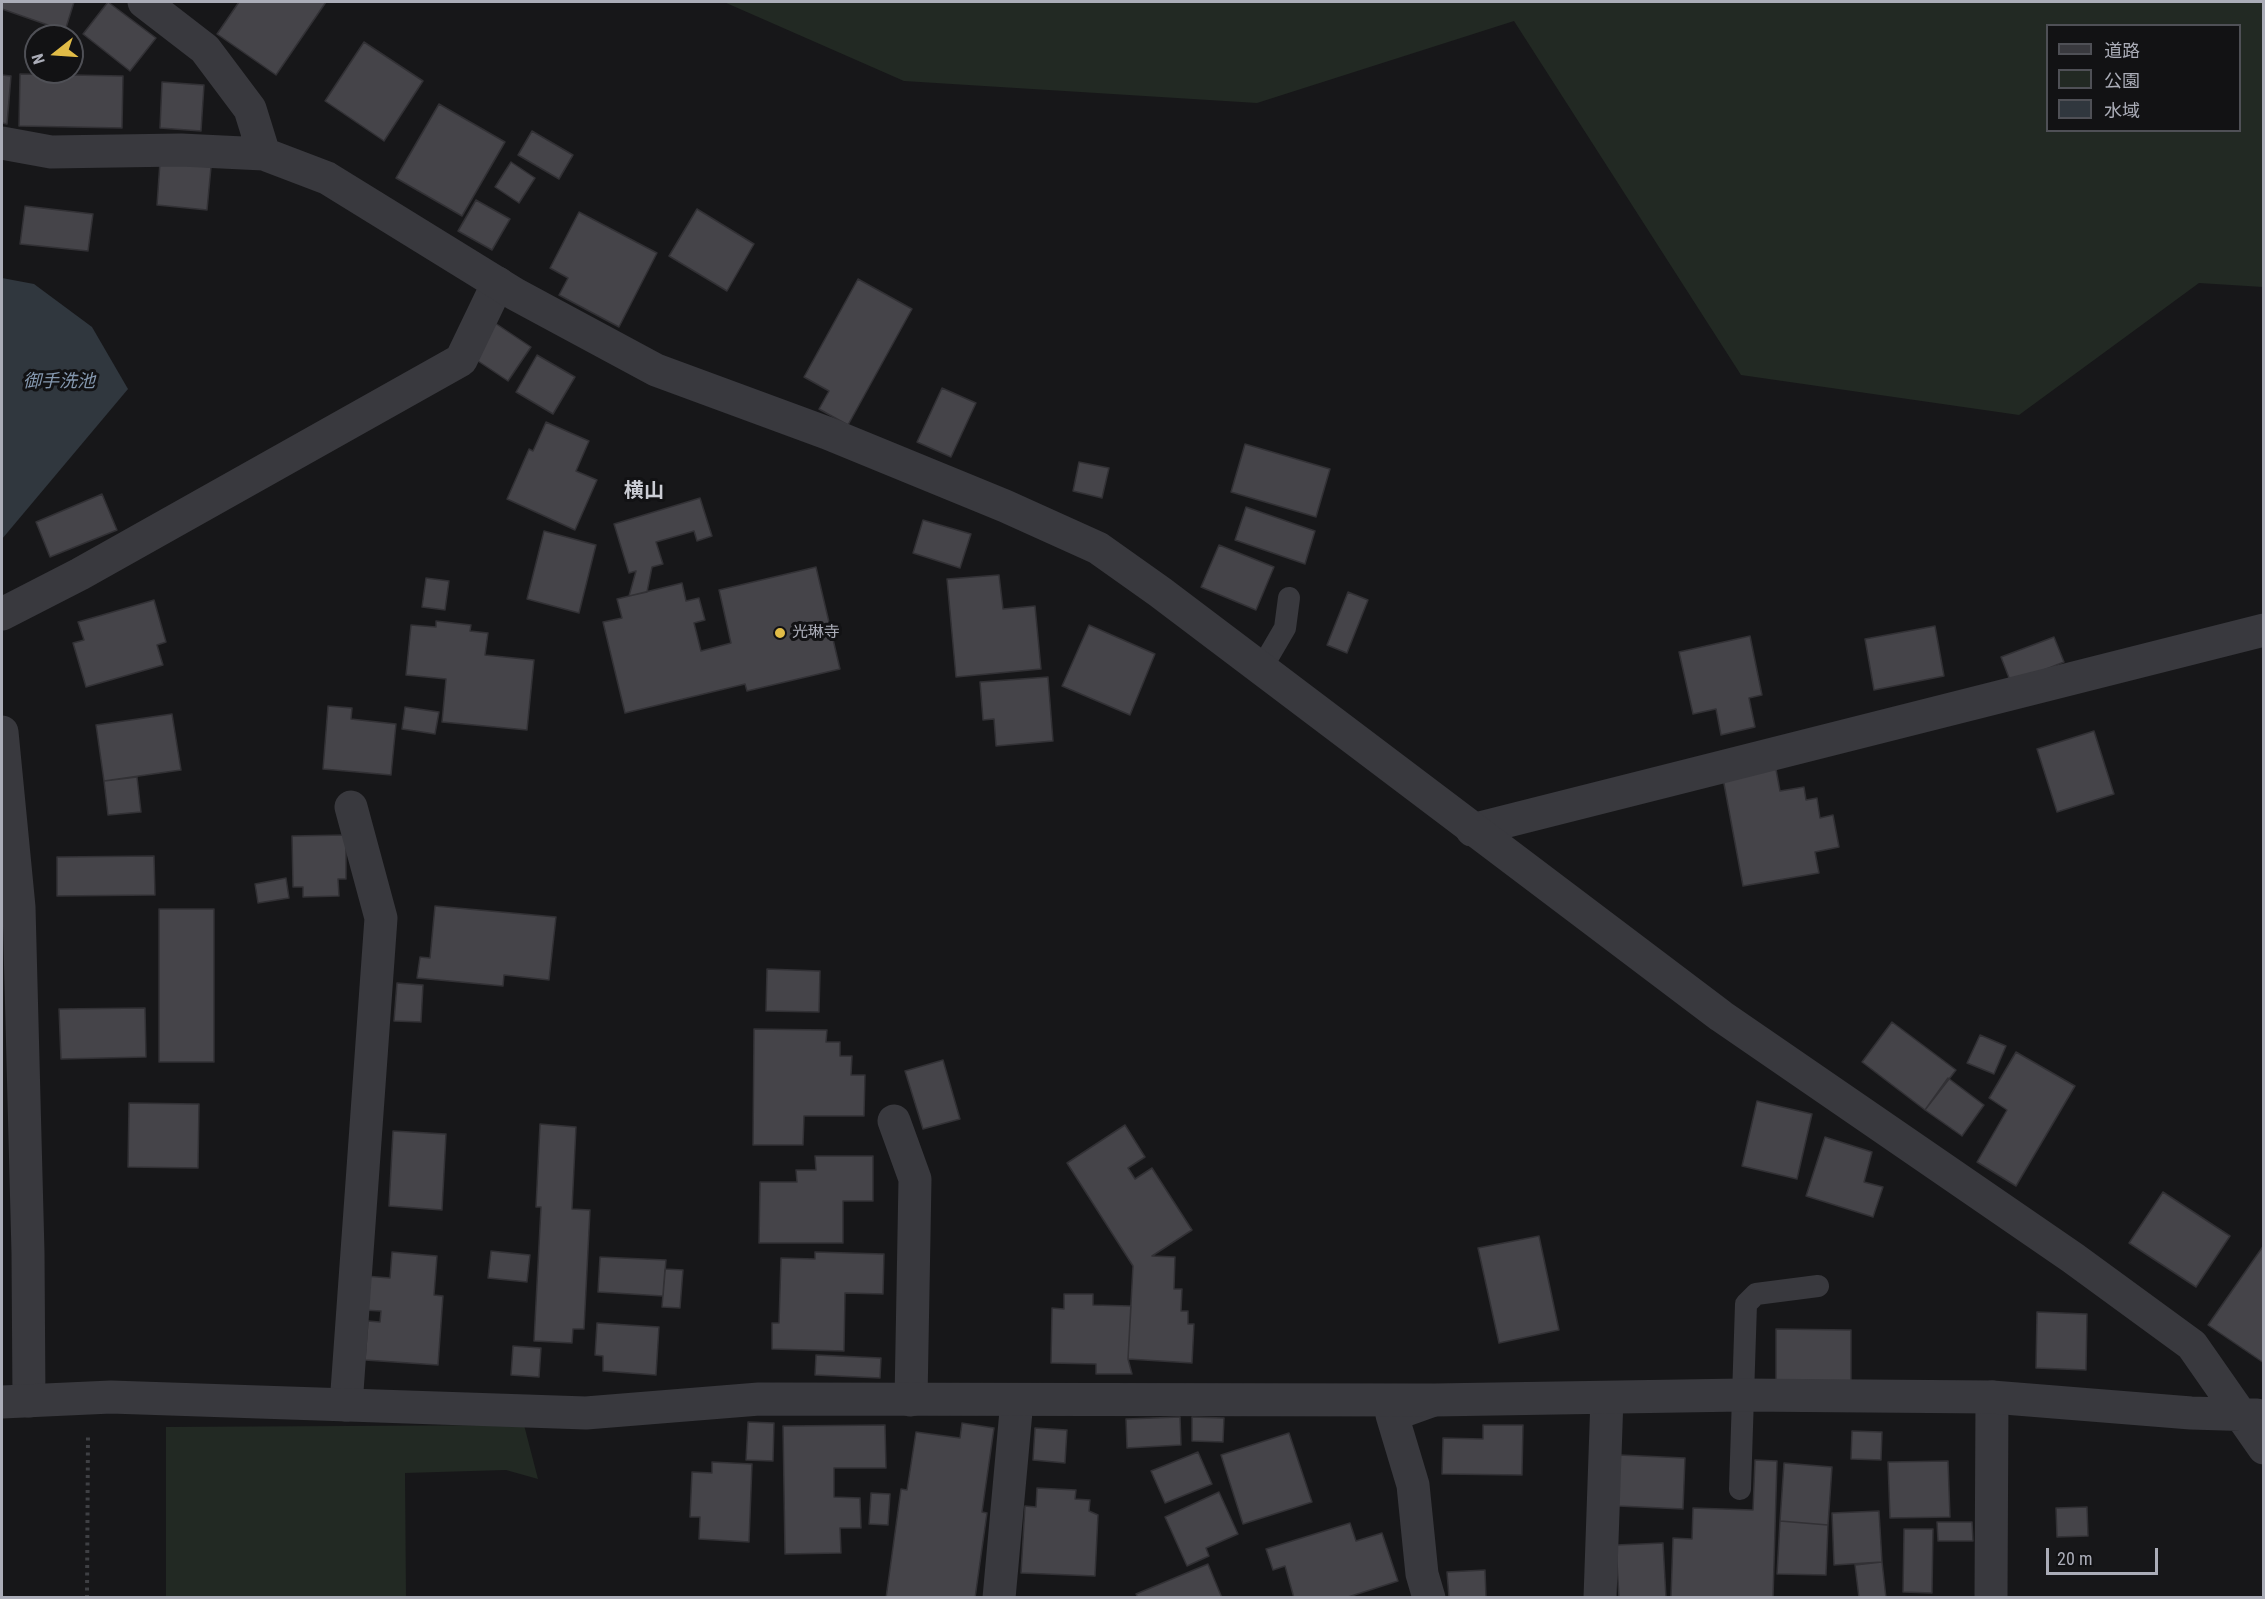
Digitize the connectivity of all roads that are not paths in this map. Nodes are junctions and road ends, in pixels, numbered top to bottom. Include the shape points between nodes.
1 (144, 2) edge
2 (2, 143) edge
3 (264, 154) junction
4 (498, 283) junction
5 (1289, 598) dead end
6 (2, 614) edge
7 (2264, 630) edge
8 (1261, 669) junction
9 (2, 732) edge
10 (351, 807) dead end
11 (1472, 830) junction
12 (894, 1121) dead end
13 (1818, 1286) dead end
14 (1742, 1395) junction
15 (1992, 1397) junction
16 (1607, 1398) junction
17 (911, 1400) junction
18 (1017, 1400) junction
19 (1434, 1400) junction
20 (15, 1401) edge
21 (346, 1405) junction
22 (2253, 1415) edge
23 (2264, 1448) edge
24 (1740, 1489) dead end
25 (999, 1598) edge
26 (1430, 1598) edge
27 (1599, 1598) edge
28 (1991, 1598) edge

1 - 3 street via 205,49 250,109
2 - 3 street via 51,152 182,150
3 - 4 street via 327,178
4 - 6 street via 461,360
4 - 8 street via 656,370 827,433 1098,548
5 - 8 lane via 1285,628
7 - 11 street
8 - 11 street
9 - 20 street via 19,907 28,1253
10 - 21 street via 381,918
11 - 22 street via 1721,1016 1999,1206 2192,1345
12 - 17 street via 915,1179
13 - 14 lane via 1756,1294 1746,1304
14 - 15 street
14 - 16 street
14 - 24 lane
15 - 22 street
15 - 28 street
16 - 19 street
16 - 27 street
17 - 18 street
17 - 21 street via 759,1399 586,1413
18 - 19 street
18 - 25 street
19 - 26 street via 1392,1415 1413,1485 1422,1574
20 - 21 street via 89,1397
22 - 23 street

